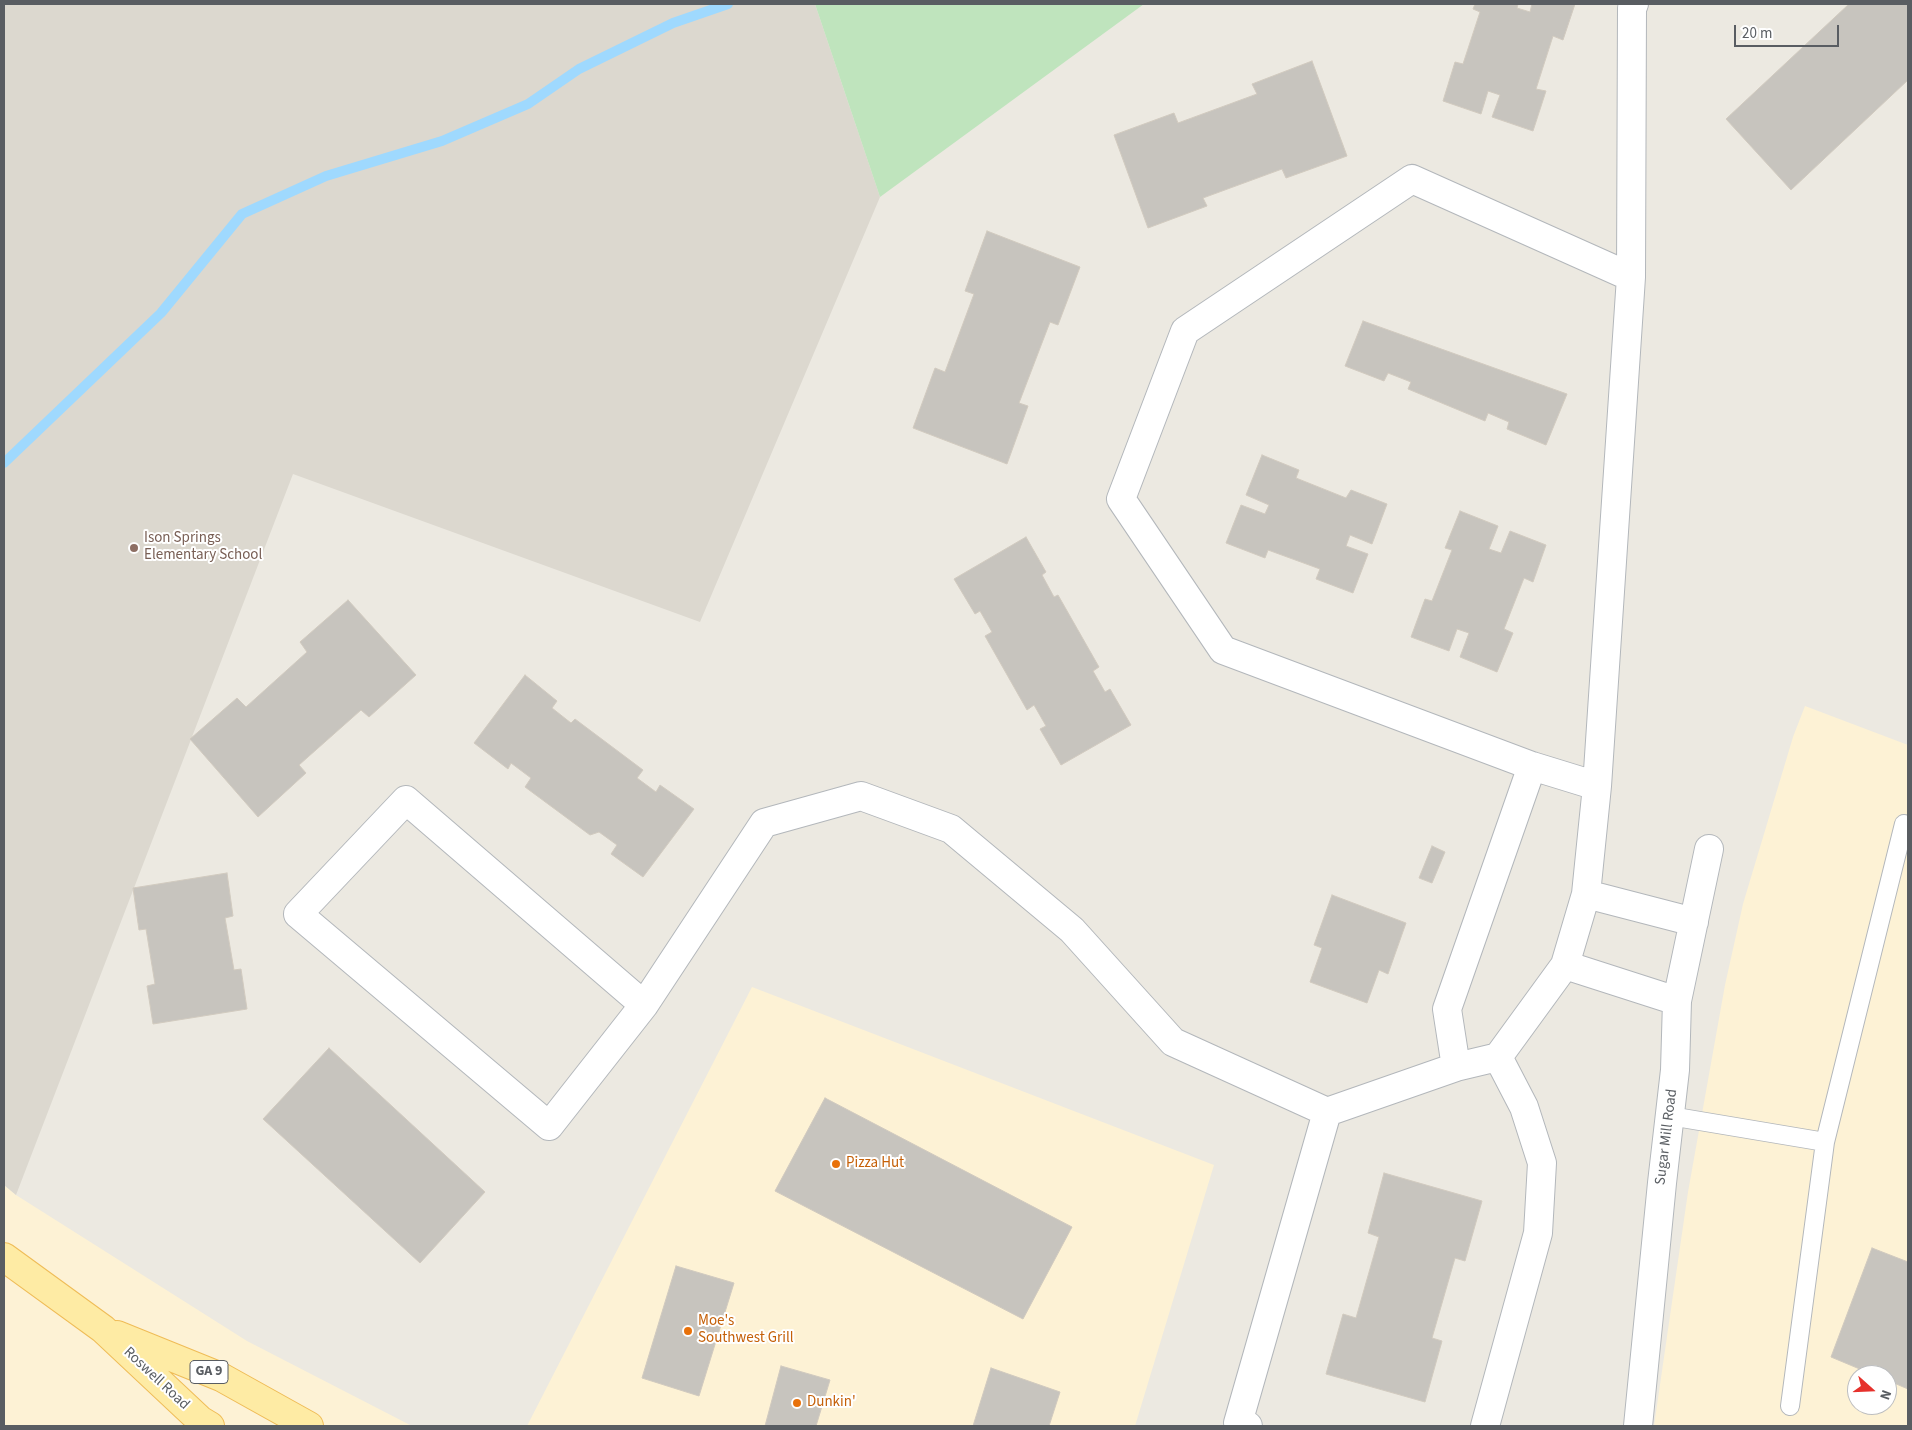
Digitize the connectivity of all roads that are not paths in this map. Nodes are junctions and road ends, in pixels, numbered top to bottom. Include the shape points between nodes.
1 (1637, 5) edge
2 (1631, 276) junction
3 (1532, 766) junction
4 (1597, 786) junction
5 (1904, 824) dead end
6 (1708, 849) dead end
7 (1586, 894) junction
8 (1694, 922) junction
9 (1564, 965) junction
10 (1677, 1001) junction
11 (644, 1005) junction
12 (1498, 1057) junction
13 (1456, 1067) junction
14 (1327, 1112) junction
15 (1670, 1116) junction
16 (1825, 1142) junction
17 (4, 1257) edge
18 (103, 1329) junction
19 (1790, 1406) dead end
20 (210, 1426) edge
21 (309, 1426) edge
22 (1248, 1426) edge
23 (1485, 1426) edge
24 (1638, 1426) edge

1 - 2 street
2 - 3 street via 1412,179 1185,331 1121,499 1222,650
2 - 4 street
3 - 4 street
3 - 13 street via 1447,1009
4 - 7 street
5 - 16 lane
6 - 8 street, Sugar Mill Road
7 - 8 street
7 - 9 street
8 - 10 street, Sugar Mill Road
9 - 10 street
9 - 12 street
10 - 15 street, Sugar Mill Road
11 - 11 street via 549,1126 298,914 406,800
11 - 14 street via 764,823 862,796 951,829 1072,930 1172,1042
12 - 13 street
12 - 23 street via 1524,1107 1542,1163 1538,1233
13 - 14 street
14 - 22 street via 1238,1423
15 - 16 lane
15 - 24 street, Sugar Mill Road
16 - 19 lane
17 - 18 main road, Roswell Road / GA 9
18 - 20 main road, Roswell Road / GA 9
18 - 21 main road, Roswell Road / GA 9 via 221,1377

